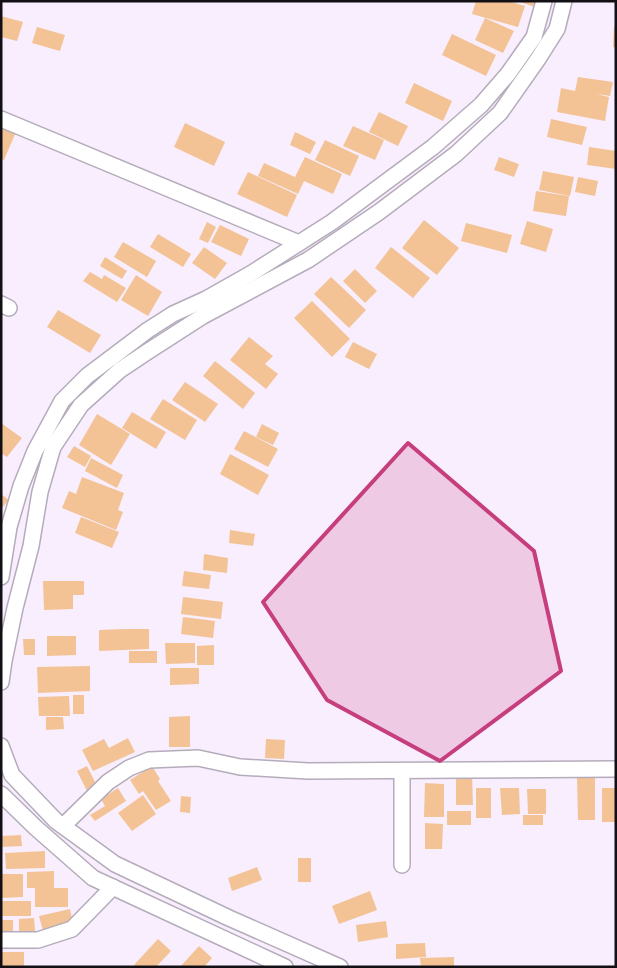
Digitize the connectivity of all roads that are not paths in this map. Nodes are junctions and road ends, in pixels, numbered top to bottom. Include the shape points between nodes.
1 (544, 1) edge
2 (564, 1) edge
3 (1, 119) edge
4 (320, 230) junction
5 (299, 243) junction
6 (331, 244) junction
7 (92, 372) junction
8 (104, 384) junction
9 (14, 509) junction
10 (37, 513) junction
11 (1, 577) edge
12 (1, 682) edge
13 (1, 746) edge
14 (616, 769) edge
15 (402, 771) junction
16 (1, 794) edge
17 (63, 826) junction
18 (108, 859) junction
19 (402, 865) dead end
20 (93, 878) junction
21 (113, 887) junction
22 (258, 931) junction
23 (1, 940) edge
24 (248, 951) junction
25 (285, 967) edge
26 (340, 967) edge

1 - 4 street via 534,37 481,105 433,147
2 - 6 street via 557,29 500,113 456,154
3 - 5 street
4 - 5 street
4 - 6 street
5 - 7 street via 237,282 173,314
6 - 8 street via 308,260 203,316
7 - 8 street
7 - 9 street via 62,401 35,451
8 - 10 street via 81,405 53,448
9 - 10 street
9 - 11 street
10 - 12 street
13 - 17 street via 12,775
14 - 15 street
15 - 17 street via 240,767 198,758 149,760 108,782
15 - 19 street
16 - 20 street
17 - 18 street
18 - 20 street
18 - 22 street
20 - 21 street
21 - 23 street via 72,929 38,940
21 - 24 street
22 - 24 street
22 - 26 street
24 - 25 street

